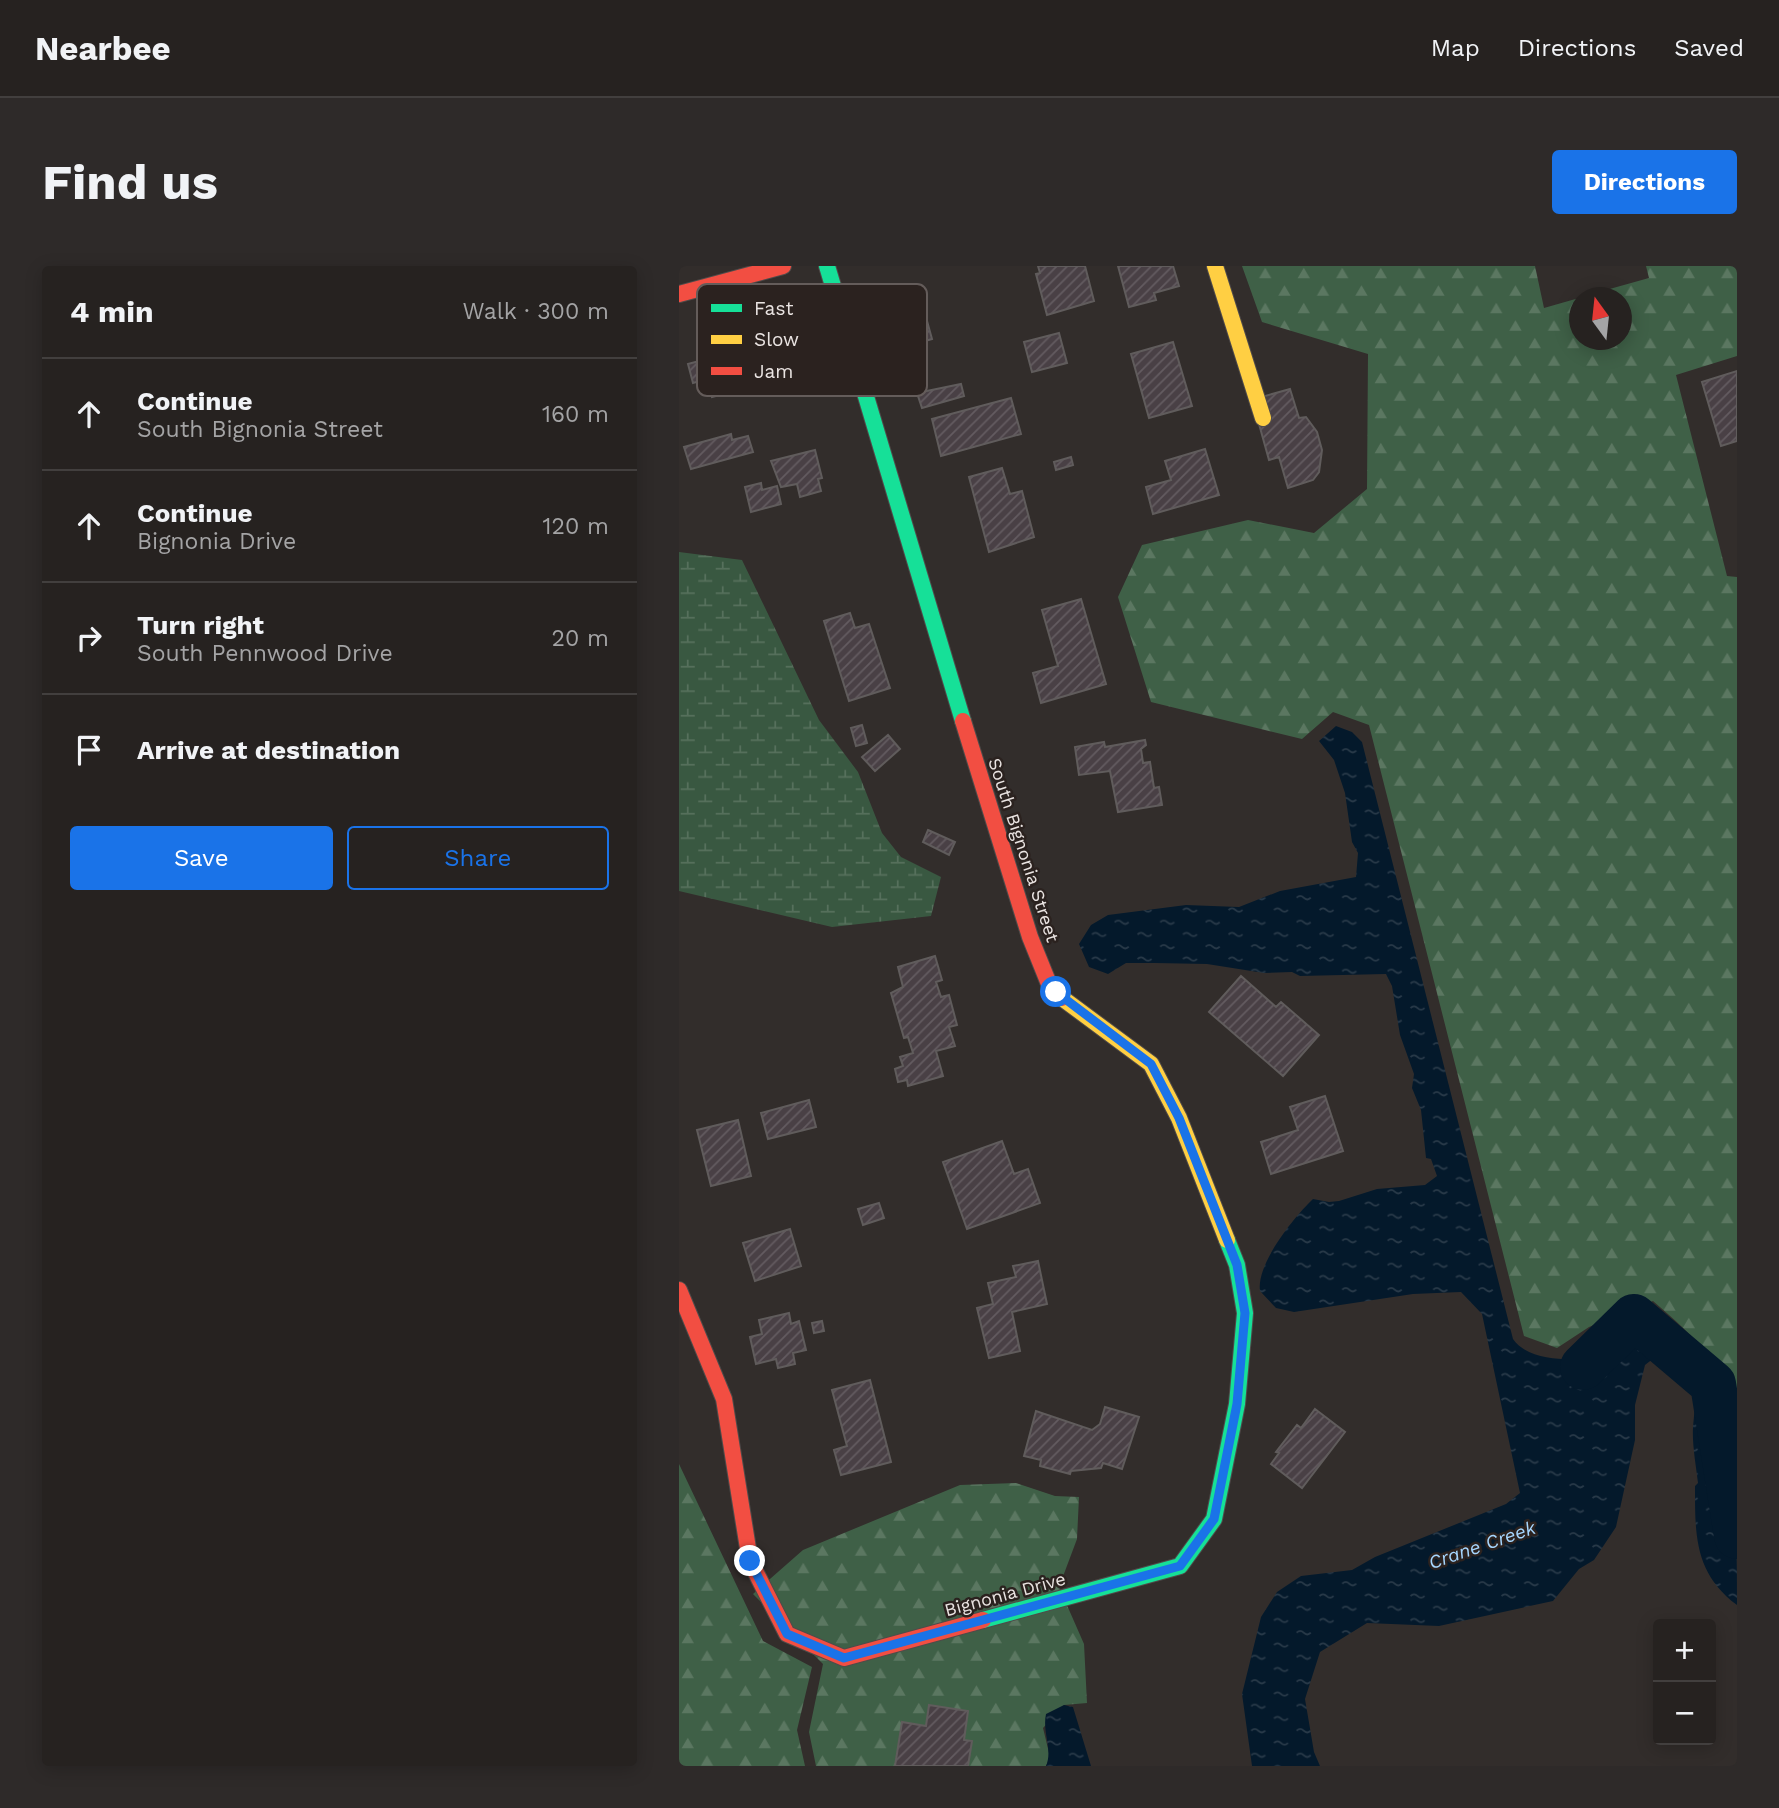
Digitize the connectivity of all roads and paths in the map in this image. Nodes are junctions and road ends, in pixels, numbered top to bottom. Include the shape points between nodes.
1 (783, 266) edge
2 (827, 266) edge
3 (1216, 266) edge
4 (716, 284) edge
5 (832, 284) edge
6 (697, 289) edge
7 (679, 294) edge
8 (865, 396) edge
9 (1263, 418) dead end
10 (679, 1290) edge
11 (1214, 1519) joint

1 - 4 street
2 - 5 street, South Bignonia Street
3 - 9 street
6 - 7 street
8 - 11 street, South Bignonia Street via 1030,937 1051,989 1151,1064 1179,1118 1237,1265 1245,1313 1237,1404
10 - 11 street, Bignonia Drive via 725,1399 750,1561 787,1634 844,1658 1180,1566

